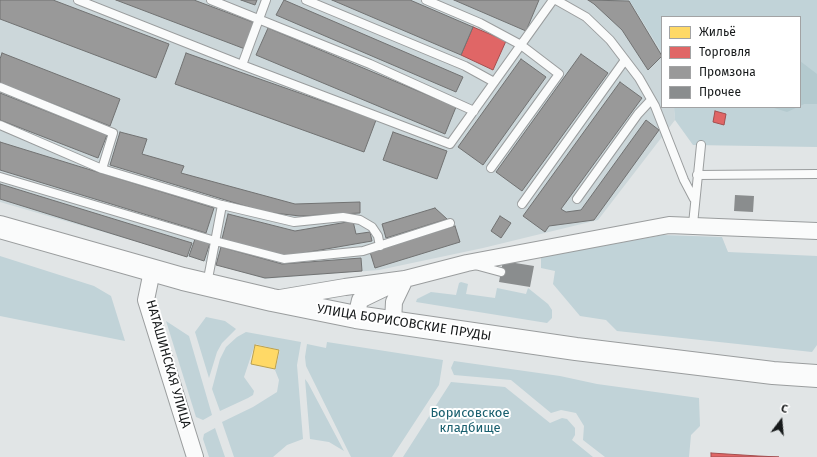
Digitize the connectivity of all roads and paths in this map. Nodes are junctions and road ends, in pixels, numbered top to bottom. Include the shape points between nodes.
1 (78, 0) edge
2 (211, 0) edge
3 (266, 0) edge
4 (306, 0) edge
5 (426, 0) edge
6 (555, 0) edge
7 (260, 18) junction
8 (521, 45) junction
9 (625, 60) junction
10 (242, 65) junction
11 (494, 82) junction
12 (0, 87) edge
13 (651, 100) junction
14 (474, 111) junction
15 (0, 125) edge
16 (701, 146) dead end
17 (102, 168) junction
18 (491, 168) dead end
19 (817, 174) edge
20 (697, 175) junction
21 (0, 177) edge
22 (577, 199) dead end
23 (694, 199) junction
24 (522, 204) dead end
25 (222, 205) junction
26 (450, 223) dead end
27 (693, 224) junction
28 (0, 227) edge
29 (817, 231) edge
30 (215, 241) junction
31 (380, 246) junction
32 (467, 263) junction
33 (152, 271) junction
34 (501, 272) dead end
35 (406, 279) junction
36 (207, 284) junction
37 (272, 300) junction
38 (356, 317) junction
39 (393, 322) junction
40 (817, 376) edge
41 (195, 457) edge

1 - 10 lane
2 - 7 lane
3 - 7 lane
4 - 11 lane via 465,66
5 - 8 lane via 480,23
6 - 8 lane
6 - 9 lane via 586,17 610,40
7 - 10 lane
7 - 14 lane
8 - 11 lane
8 - 18 lane via 559,74
9 - 13 lane
9 - 24 lane
10 - 14 lane via 450,144
11 - 14 lane
12 - 17 lane via 113,133
13 - 22 lane via 638,114
13 - 23 lane
15 - 17 lane
16 - 20 lane
17 - 25 lane
19 - 20 lane
20 - 23 lane
21 - 30 lane
23 - 27 lane
25 - 30 lane
25 - 31 lane via 294,222 342,217 360,220 372,227 378,236
26 - 31 lane
27 - 29 street
27 - 32 street via 669,225
28 - 33 main road, УЛИЦА БОРИСОВСКИЕ ПРУДЫ
30 - 31 lane via 284,259 363,251
30 - 36 lane
32 - 34 lane
32 - 35 street
33 - 36 main road, УЛИЦА БОРИСОВСКИЕ ПРУДЫ
33 - 41 street, НАТАШИНСКАЯ УЛИЦА via 146,300
35 - 37 street
35 - 38 street via 360,300
35 - 39 street via 394,302
36 - 37 main road, УЛИЦА БОРИСОВСКИЕ ПРУДЫ
37 - 38 main road, УЛИЦА БОРИСОВСКИЕ ПРУДЫ
38 - 39 main road, УЛИЦА БОРИСОВСКИЕ ПРУДЫ
39 - 40 main road, УЛИЦА БОРИСОВСКИЕ ПРУДЫ via 576,350

